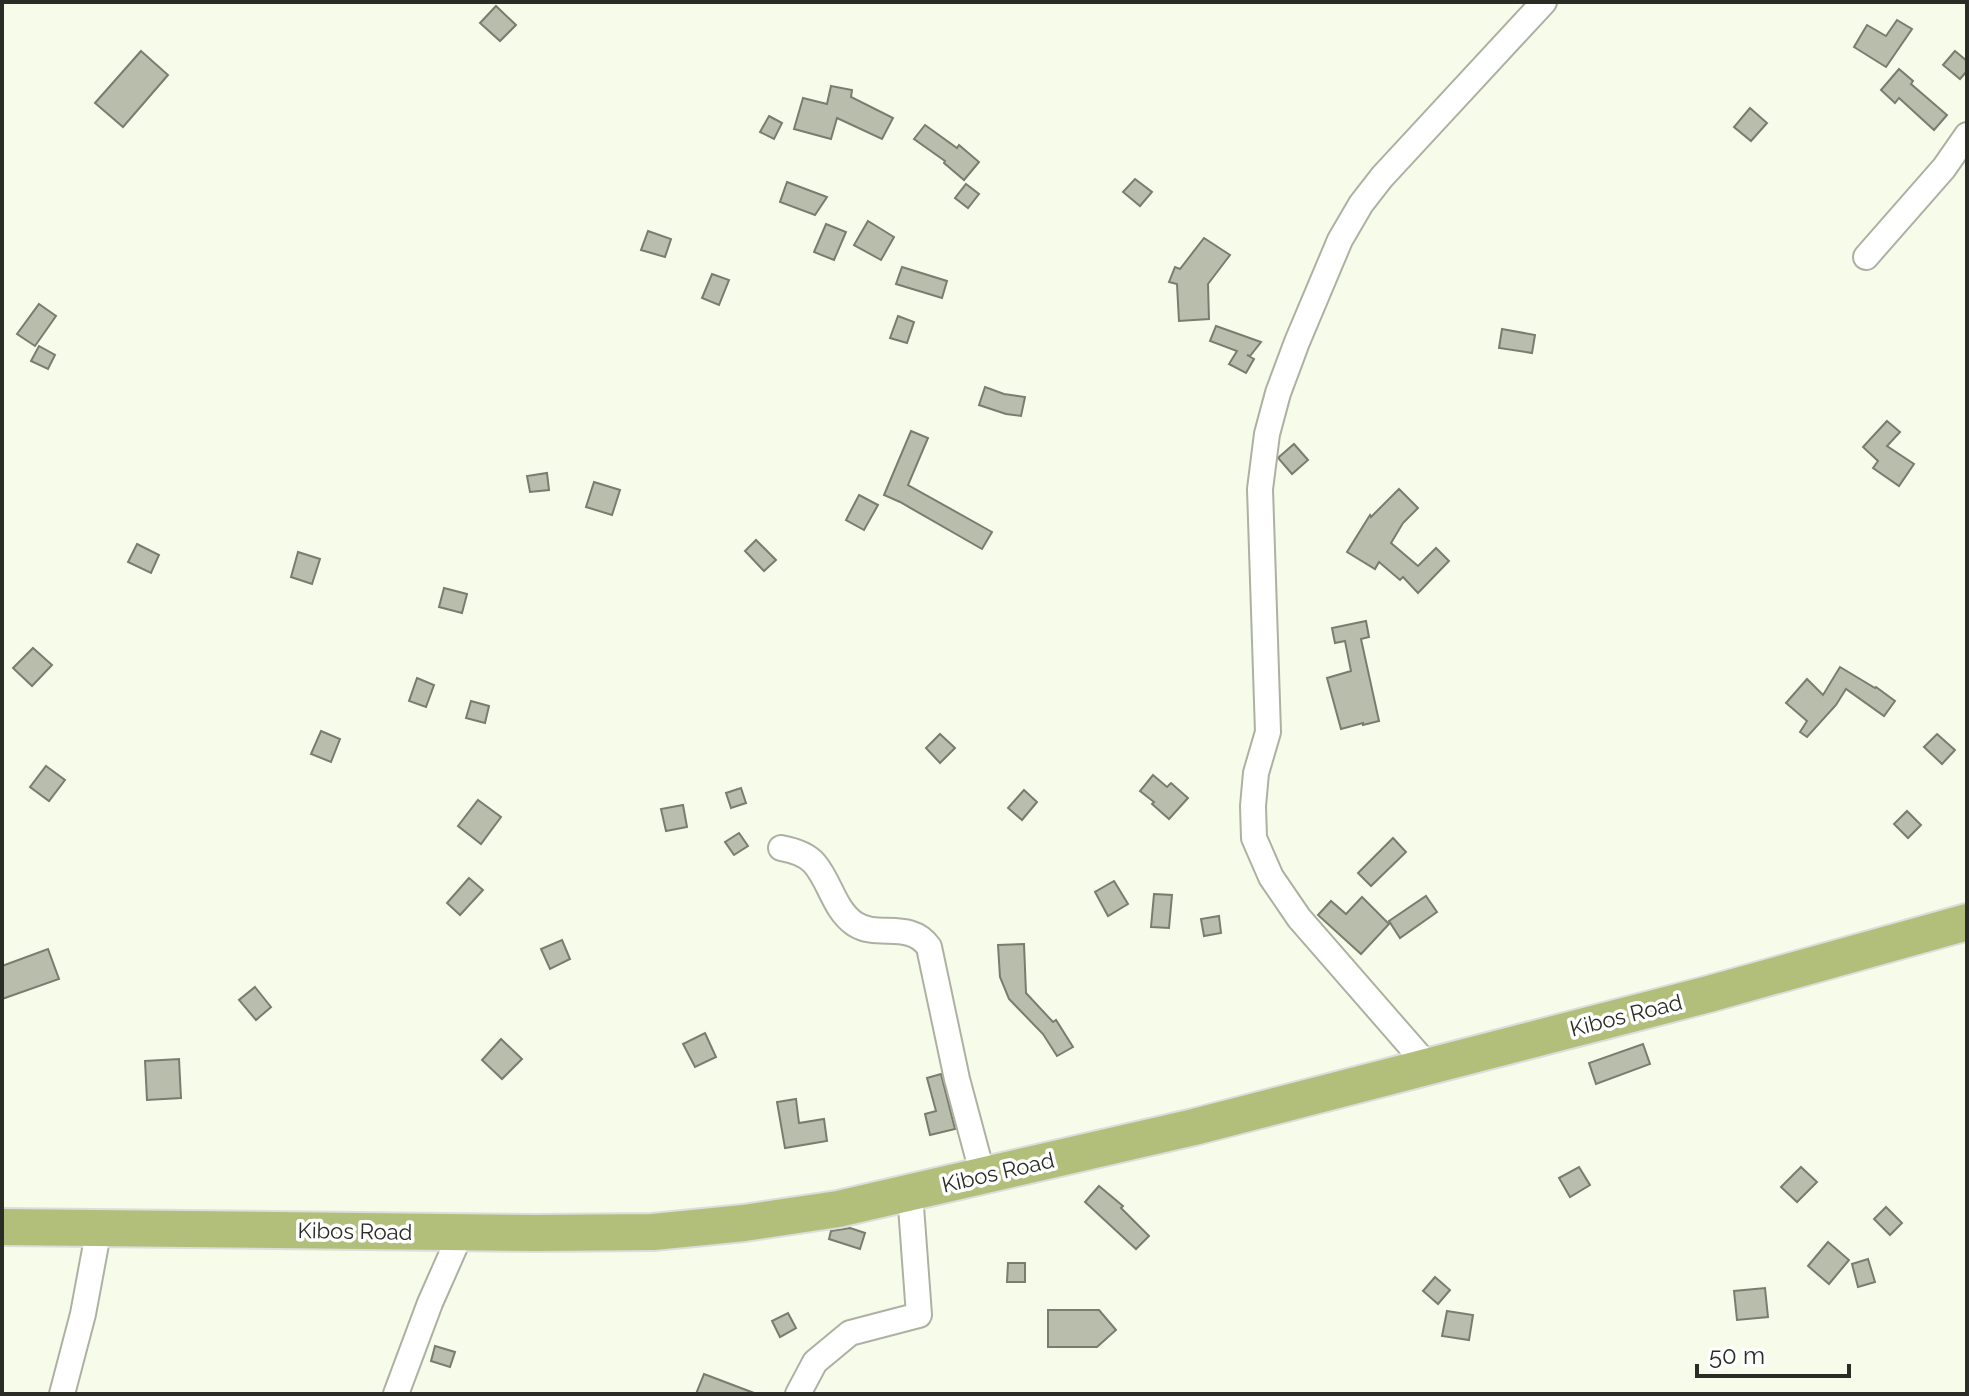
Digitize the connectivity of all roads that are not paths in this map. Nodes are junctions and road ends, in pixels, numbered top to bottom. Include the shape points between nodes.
1 (1544, 2) edge
2 (1967, 135) edge
3 (1866, 257) dead end
4 (781, 848) dead end
5 (1967, 922) edge
6 (1428, 1066) junction
7 (983, 1176) junction
8 (910, 1193) junction
9 (2, 1227) edge
10 (99, 1228) junction
11 (461, 1233) junction
12 (62, 1394) edge
13 (396, 1394) edge
14 (798, 1394) edge

1 - 6 street via 1382,177 1349,222 1278,393 1260,489 1268,732 1256,773 1254,838 1271,877 1299,918
2 - 3 street
4 - 7 street via 813,862 855,924 905,931 929,947
5 - 6 main road, Kibos Road
6 - 7 main road, Kibos Road
7 - 8 main road, Kibos Road
8 - 11 main road, Kibos Road via 823,1212 653,1232
8 - 14 street via 919,1315 850,1333 815,1362
9 - 10 main road, Kibos Road
10 - 11 main road, Kibos Road
10 - 12 street
11 - 13 street

